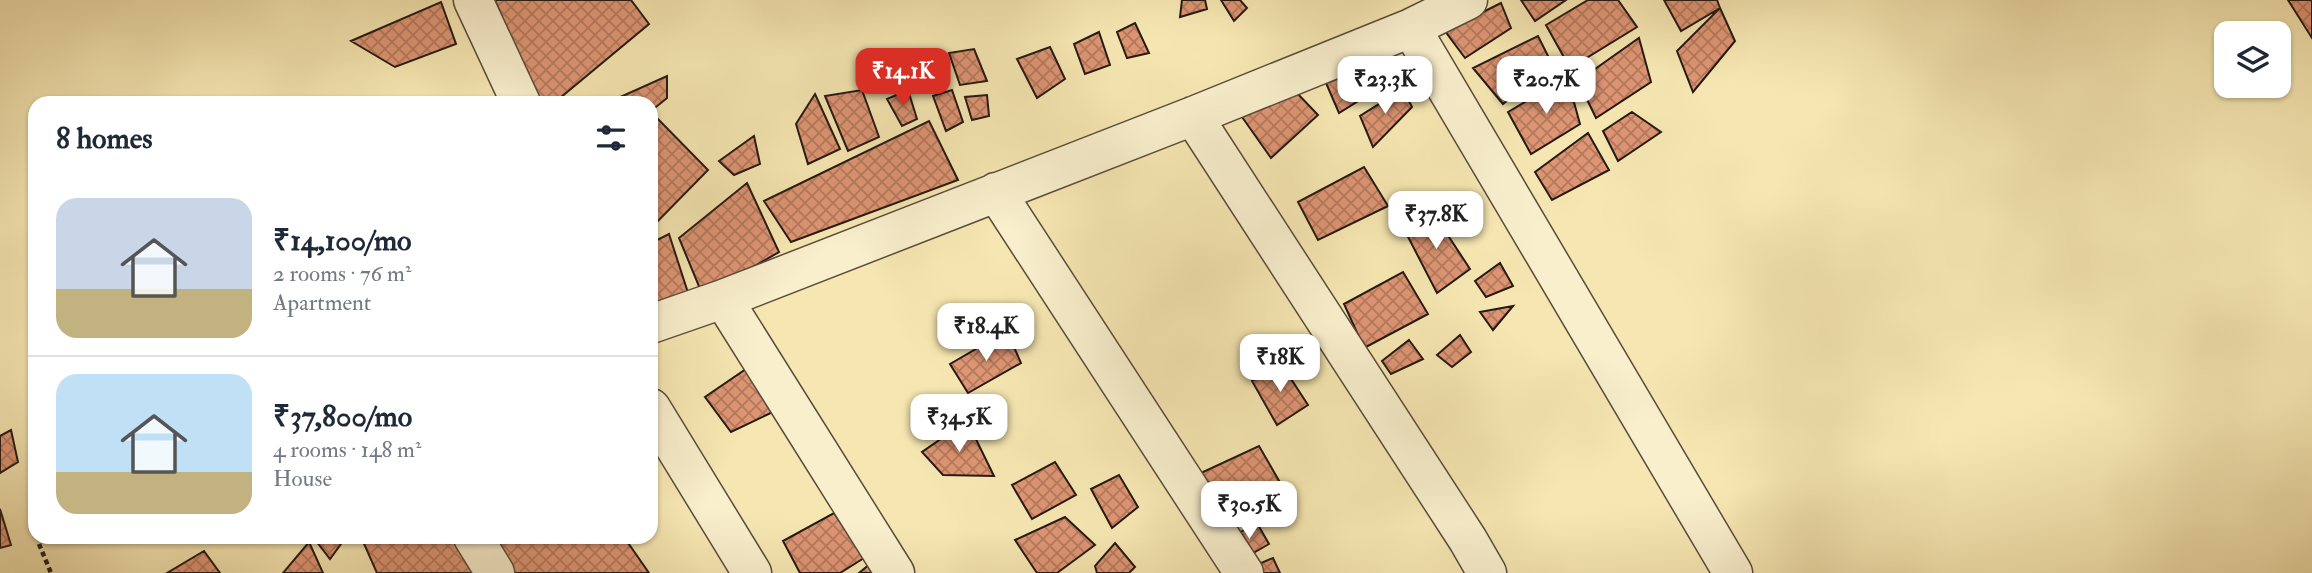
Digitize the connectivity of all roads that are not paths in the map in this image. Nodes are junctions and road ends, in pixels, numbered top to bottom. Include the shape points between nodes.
1 (473, 0) edge
2 (1468, 0) edge
3 (1411, 28) junction
4 (518, 96) edge
5 (1193, 116) junction
6 (996, 192) junction
7 (723, 299) junction
8 (658, 322) edge
9 (658, 419) edge
10 (477, 544) edge
11 (495, 573) edge
12 (752, 573) edge
13 (895, 573) edge
14 (1244, 573) edge
15 (1487, 573) edge
16 (1733, 573) edge

1 - 4 street
2 - 3 street
3 - 5 street
3 - 16 street
5 - 6 street
5 - 15 street
6 - 7 street
6 - 14 street
7 - 8 street
7 - 13 street
9 - 12 street
10 - 11 street

